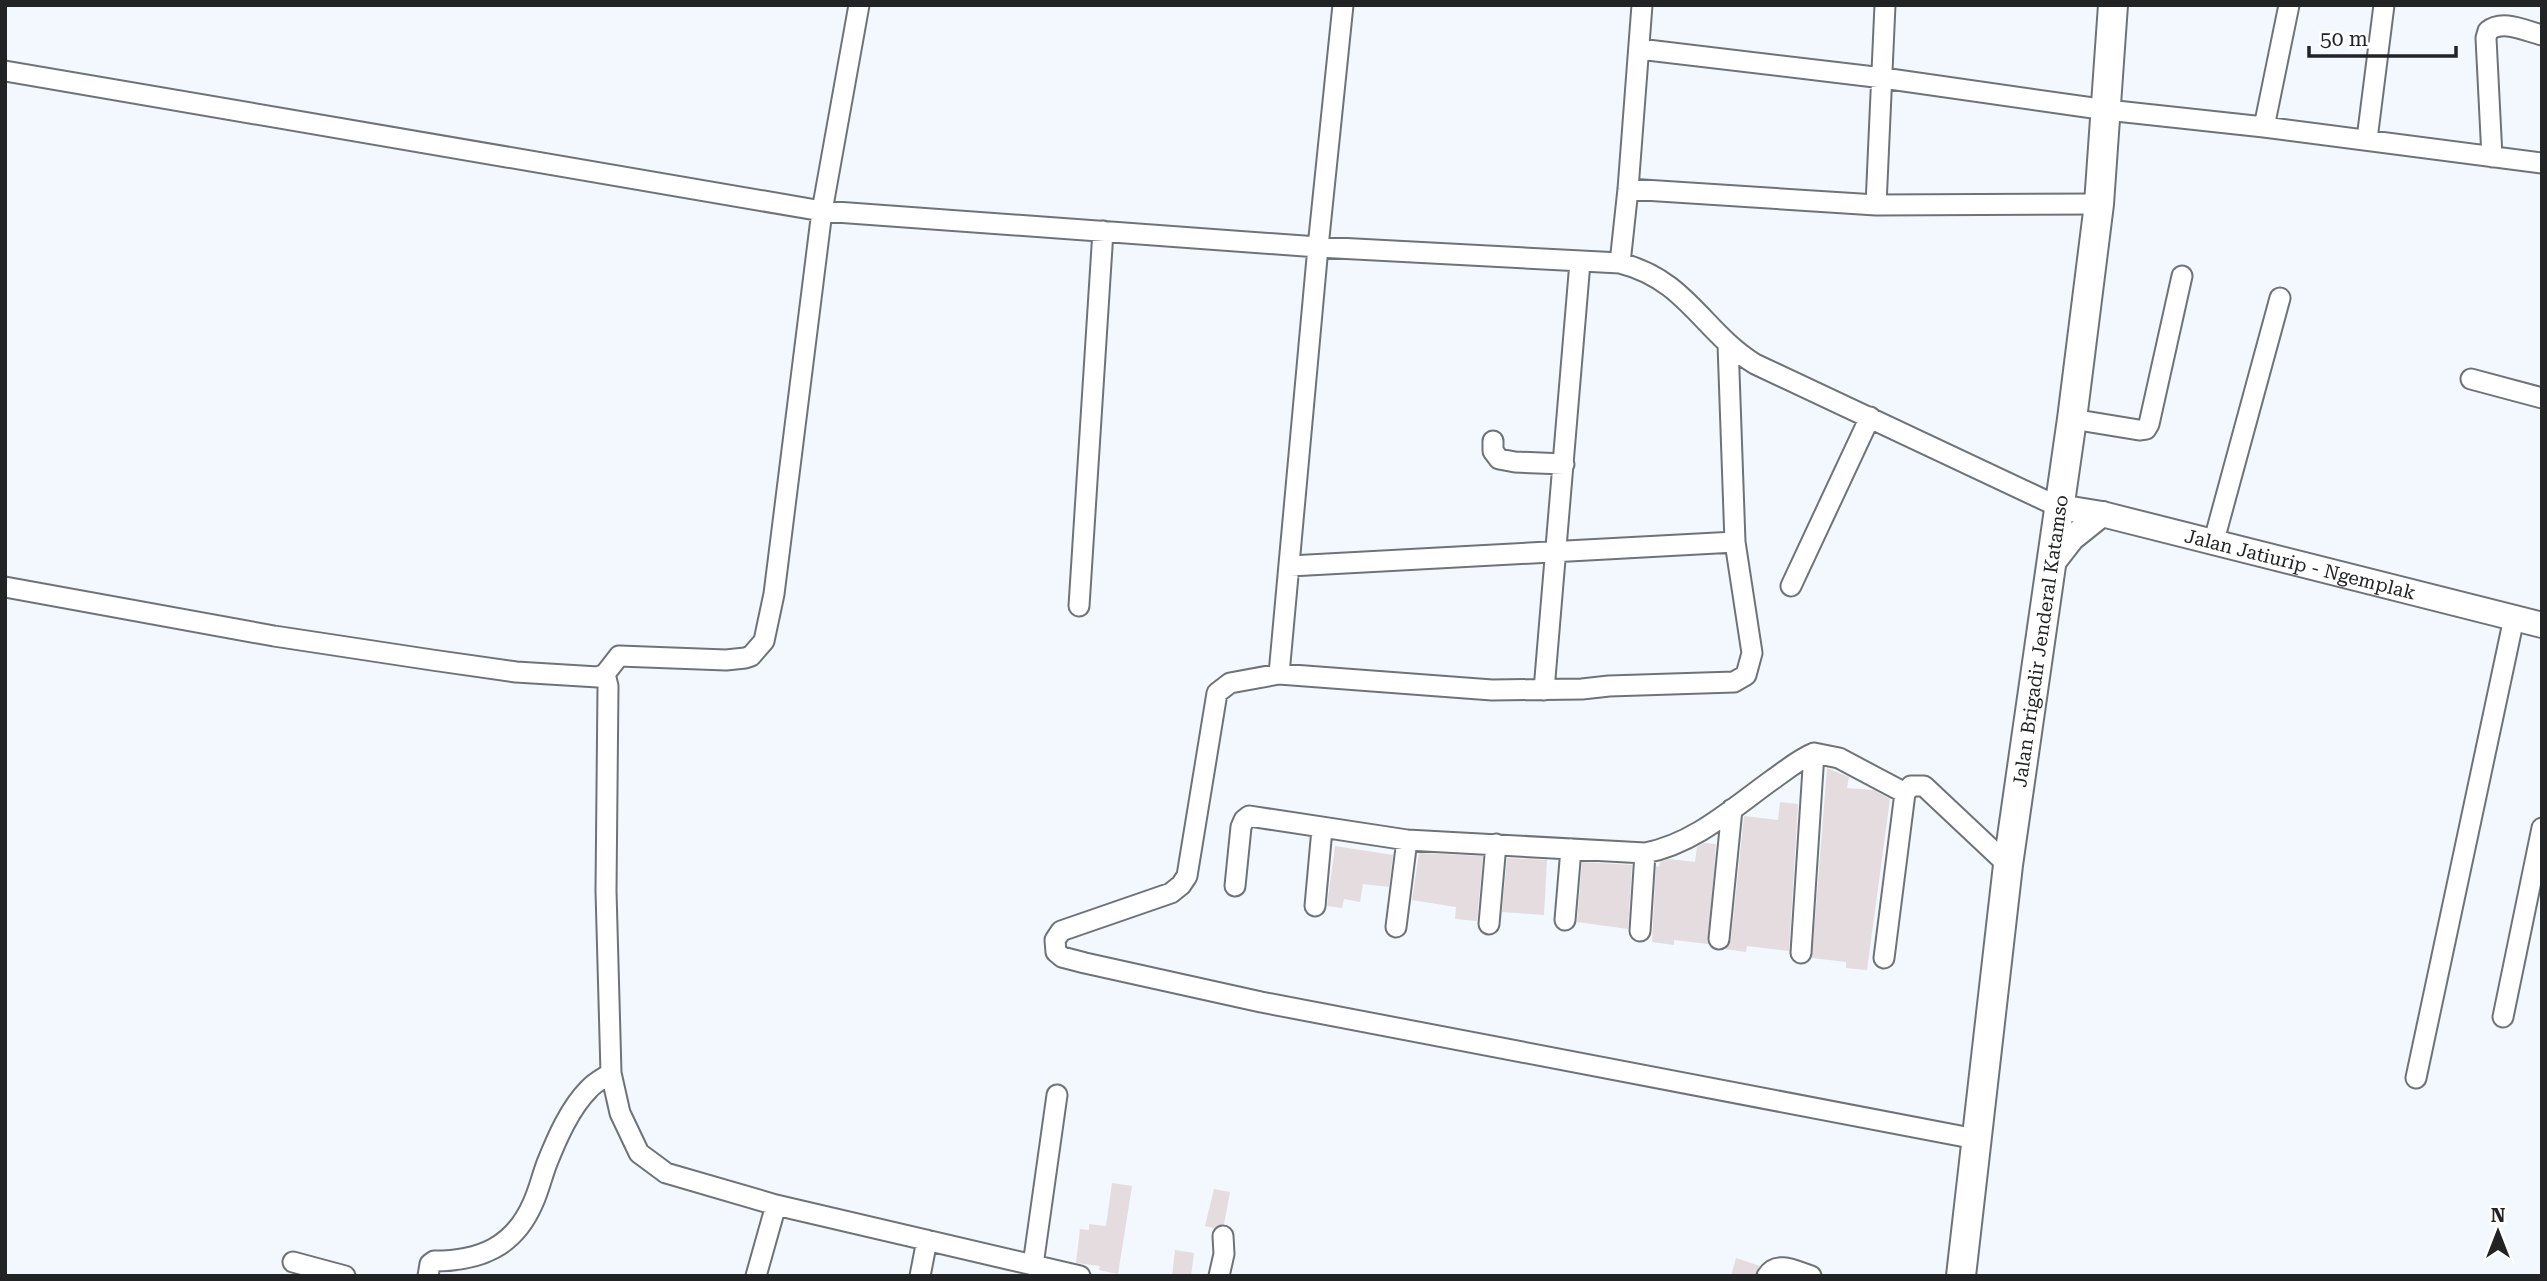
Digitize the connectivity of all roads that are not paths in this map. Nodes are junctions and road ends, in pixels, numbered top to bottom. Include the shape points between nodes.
1 (859, 5) edge
2 (1343, 5) edge
3 (1642, 5) edge
4 (1885, 5) edge
5 (2113, 5) edge
6 (2289, 5) edge
7 (2384, 5) edge
8 (2542, 35) edge
9 (1639, 49) junction
10 (5, 71) edge
11 (1883, 78) junction
12 (2107, 110) junction
13 (2264, 127) junction
14 (2367, 139) junction
15 (2492, 158) junction
16 (2542, 163) edge
17 (1628, 189) junction
18 (2099, 204) junction
19 (1876, 205) junction
20 (822, 211) junction
21 (1103, 232) junction
22 (1318, 247) junction
23 (1580, 262) junction
24 (1620, 263) junction
25 (2182, 276) dead end
26 (2280, 298) dead end
27 (1728, 344) junction
28 (2471, 379) dead end
29 (2542, 398) edge
30 (1871, 418) junction
31 (2072, 419) junction
32 (1493, 441) dead end
33 (1564, 464) junction
34 (2059, 507) junction
35 (2102, 514) junction
36 (1735, 542) junction
37 (2213, 544) junction
38 (1557, 552) junction
39 (2051, 565) junction
40 (1290, 566) junction
41 (1791, 586) dead end
42 (5, 587) edge
43 (1079, 606) dead end
44 (2514, 618) junction
45 (2542, 625) edge
46 (608, 668) junction
47 (1279, 674) junction
48 (1544, 690) junction
49 (1814, 754) junction
50 (1905, 793) junction
51 (1732, 809) junction
52 (2542, 828) edge
53 (1322, 829) junction
54 (1407, 839) junction
55 (1496, 844) junction
56 (1572, 849) junction
57 (1645, 853) junction
58 (2008, 865) junction
59 (1235, 886) dead end
60 (1315, 906) dead end
61 (1565, 920) dead end
62 (1489, 924) dead end
63 (1396, 927) dead end
64 (1640, 931) dead end
65 (1719, 939) dead end
66 (1801, 953) dead end
67 (1884, 958) dead end
68 (2504, 1017) dead end
69 (611, 1073) junction
70 (2416, 1078) dead end
71 (1057, 1095) dead end
72 (1976, 1139) junction
73 (776, 1205) junction
74 (1223, 1236) dead end
75 (926, 1240) junction
76 (293, 1262) dead end
77 (1033, 1265) junction
78 (428, 1274) edge
79 (345, 1276) edge
80 (756, 1276) edge
81 (920, 1276) edge
82 (1080, 1276) edge
83 (1219, 1276) edge
84 (1767, 1276) edge
85 (1811, 1276) edge
86 (1961, 1276) edge

1 - 20 street
2 - 22 street
3 - 9 street
4 - 11 street
5 - 12 main road, Jalan Brigadir Jenderal Katamso
6 - 13 street
7 - 14 street
8 - 15 street via 2504,25 2488,31
9 - 11 street
9 - 17 street
10 - 20 street
11 - 12 street
11 - 19 street
12 - 13 street
12 - 18 main road, Jalan Brigadir Jenderal Katamso
13 - 14 street
14 - 15 street
15 - 16 street
17 - 19 street
17 - 24 street
18 - 19 street
18 - 31 main road, Jalan Brigadir Jenderal Katamso
20 - 21 street
20 - 46 street via 774,594 764,641 745,658 625,655
21 - 22 street
21 - 43 street
22 - 23 street
22 - 40 street
23 - 24 street
23 - 33 street
24 - 27 street via 1675,290
25 - 31 street via 2146,429
26 - 37 street
27 - 30 street via 1783,378
27 - 36 street
28 - 29 street
30 - 34 street
30 - 41 street
31 - 34 main road, Jalan Brigadir Jenderal Katamso
32 - 33 street via 1499,459
33 - 38 street
34 - 35 street, Jalan Jatiurip - Ngemplak
34 - 39 main road, Jalan Brigadir Jenderal Katamso
35 - 37 street, Jalan Jatiurip - Ngemplak
35 - 39 street via 2072,538
36 - 38 street
36 - 48 street via 1752,642 1746,675 1734,682
37 - 44 street, Jalan Jatiurip - Ngemplak
38 - 40 street
38 - 48 street
39 - 58 main road, Jalan Brigadir Jenderal Katamso
40 - 47 street
42 - 46 street via 468,666 589,677
44 - 45 street, Jalan Jatiurip - Ngemplak
44 - 70 street
46 - 69 street via 606,891
47 - 48 street
47 - 72 street via 1230,683 1217,693 1187,876 1181,885 1171,893 1061,931 1054,945 1062,957 1261,1002
49 - 50 street via 1839,758
49 - 51 street
49 - 66 street
50 - 58 street via 1911,786 1924,786
50 - 67 street
51 - 57 street via 1678,844
51 - 65 street
52 - 68 street
53 - 54 street
53 - 59 street via 1249,817 1244,820
53 - 60 street
54 - 55 street
54 - 63 street
55 - 56 street
55 - 62 street
56 - 57 street
56 - 61 street
57 - 64 street
58 - 72 main road, Jalan Brigadir Jenderal Katamso
69 - 73 street via 620,1112 639,1153 666,1173
69 - 78 street via 590,1088 561,1130 534,1202 513,1237 467,1260 435,1261
71 - 77 street
72 - 86 main road, Jalan Brigadir Jenderal Katamso
73 - 75 street
73 - 80 street
74 - 83 street
75 - 77 street
75 - 81 street
76 - 79 street
77 - 82 street
84 - 85 street via 1780,1267

